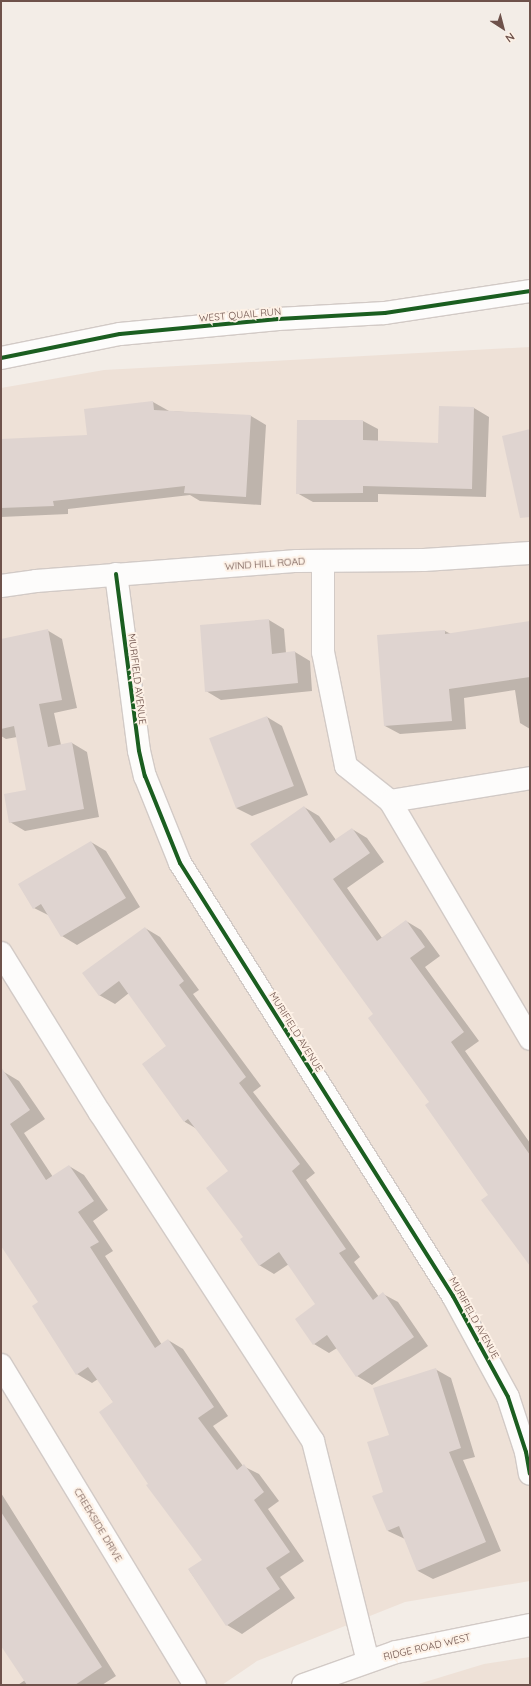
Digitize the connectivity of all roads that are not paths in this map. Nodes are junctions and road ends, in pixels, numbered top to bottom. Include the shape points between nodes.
1 (530, 291) edge
2 (1, 358) edge
3 (530, 553) edge
4 (323, 561) junction
5 (116, 574) junction
6 (1, 586) edge
7 (530, 778) edge
8 (390, 801) junction
9 (1, 953) edge
10 (530, 1038) edge
11 (1, 1365) edge
12 (530, 1474) edge
13 (530, 1625) edge
14 (368, 1661) junction
15 (195, 1685) edge
16 (303, 1685) edge

1 - 2 street, WEST QUAIL RUN via 385,313 278,319 120,334
3 - 4 street, WIND HILL ROAD via 424,560
4 - 5 street, WIND HILL ROAD
4 - 8 street via 323,652 346,766
5 - 6 street, WIND HILL ROAD
5 - 12 street, MURIFIELD AVENUE via 139,751 145,776 180,863 454,1296 508,1396 526,1452
7 - 8 street
8 - 10 street
9 - 14 street via 100,1113 313,1441
11 - 15 street, CREEKSIDE DRIVE
13 - 14 street, RIDGE ROAD WEST via 396,1652
14 - 16 street, RIDGE ROAD WEST

